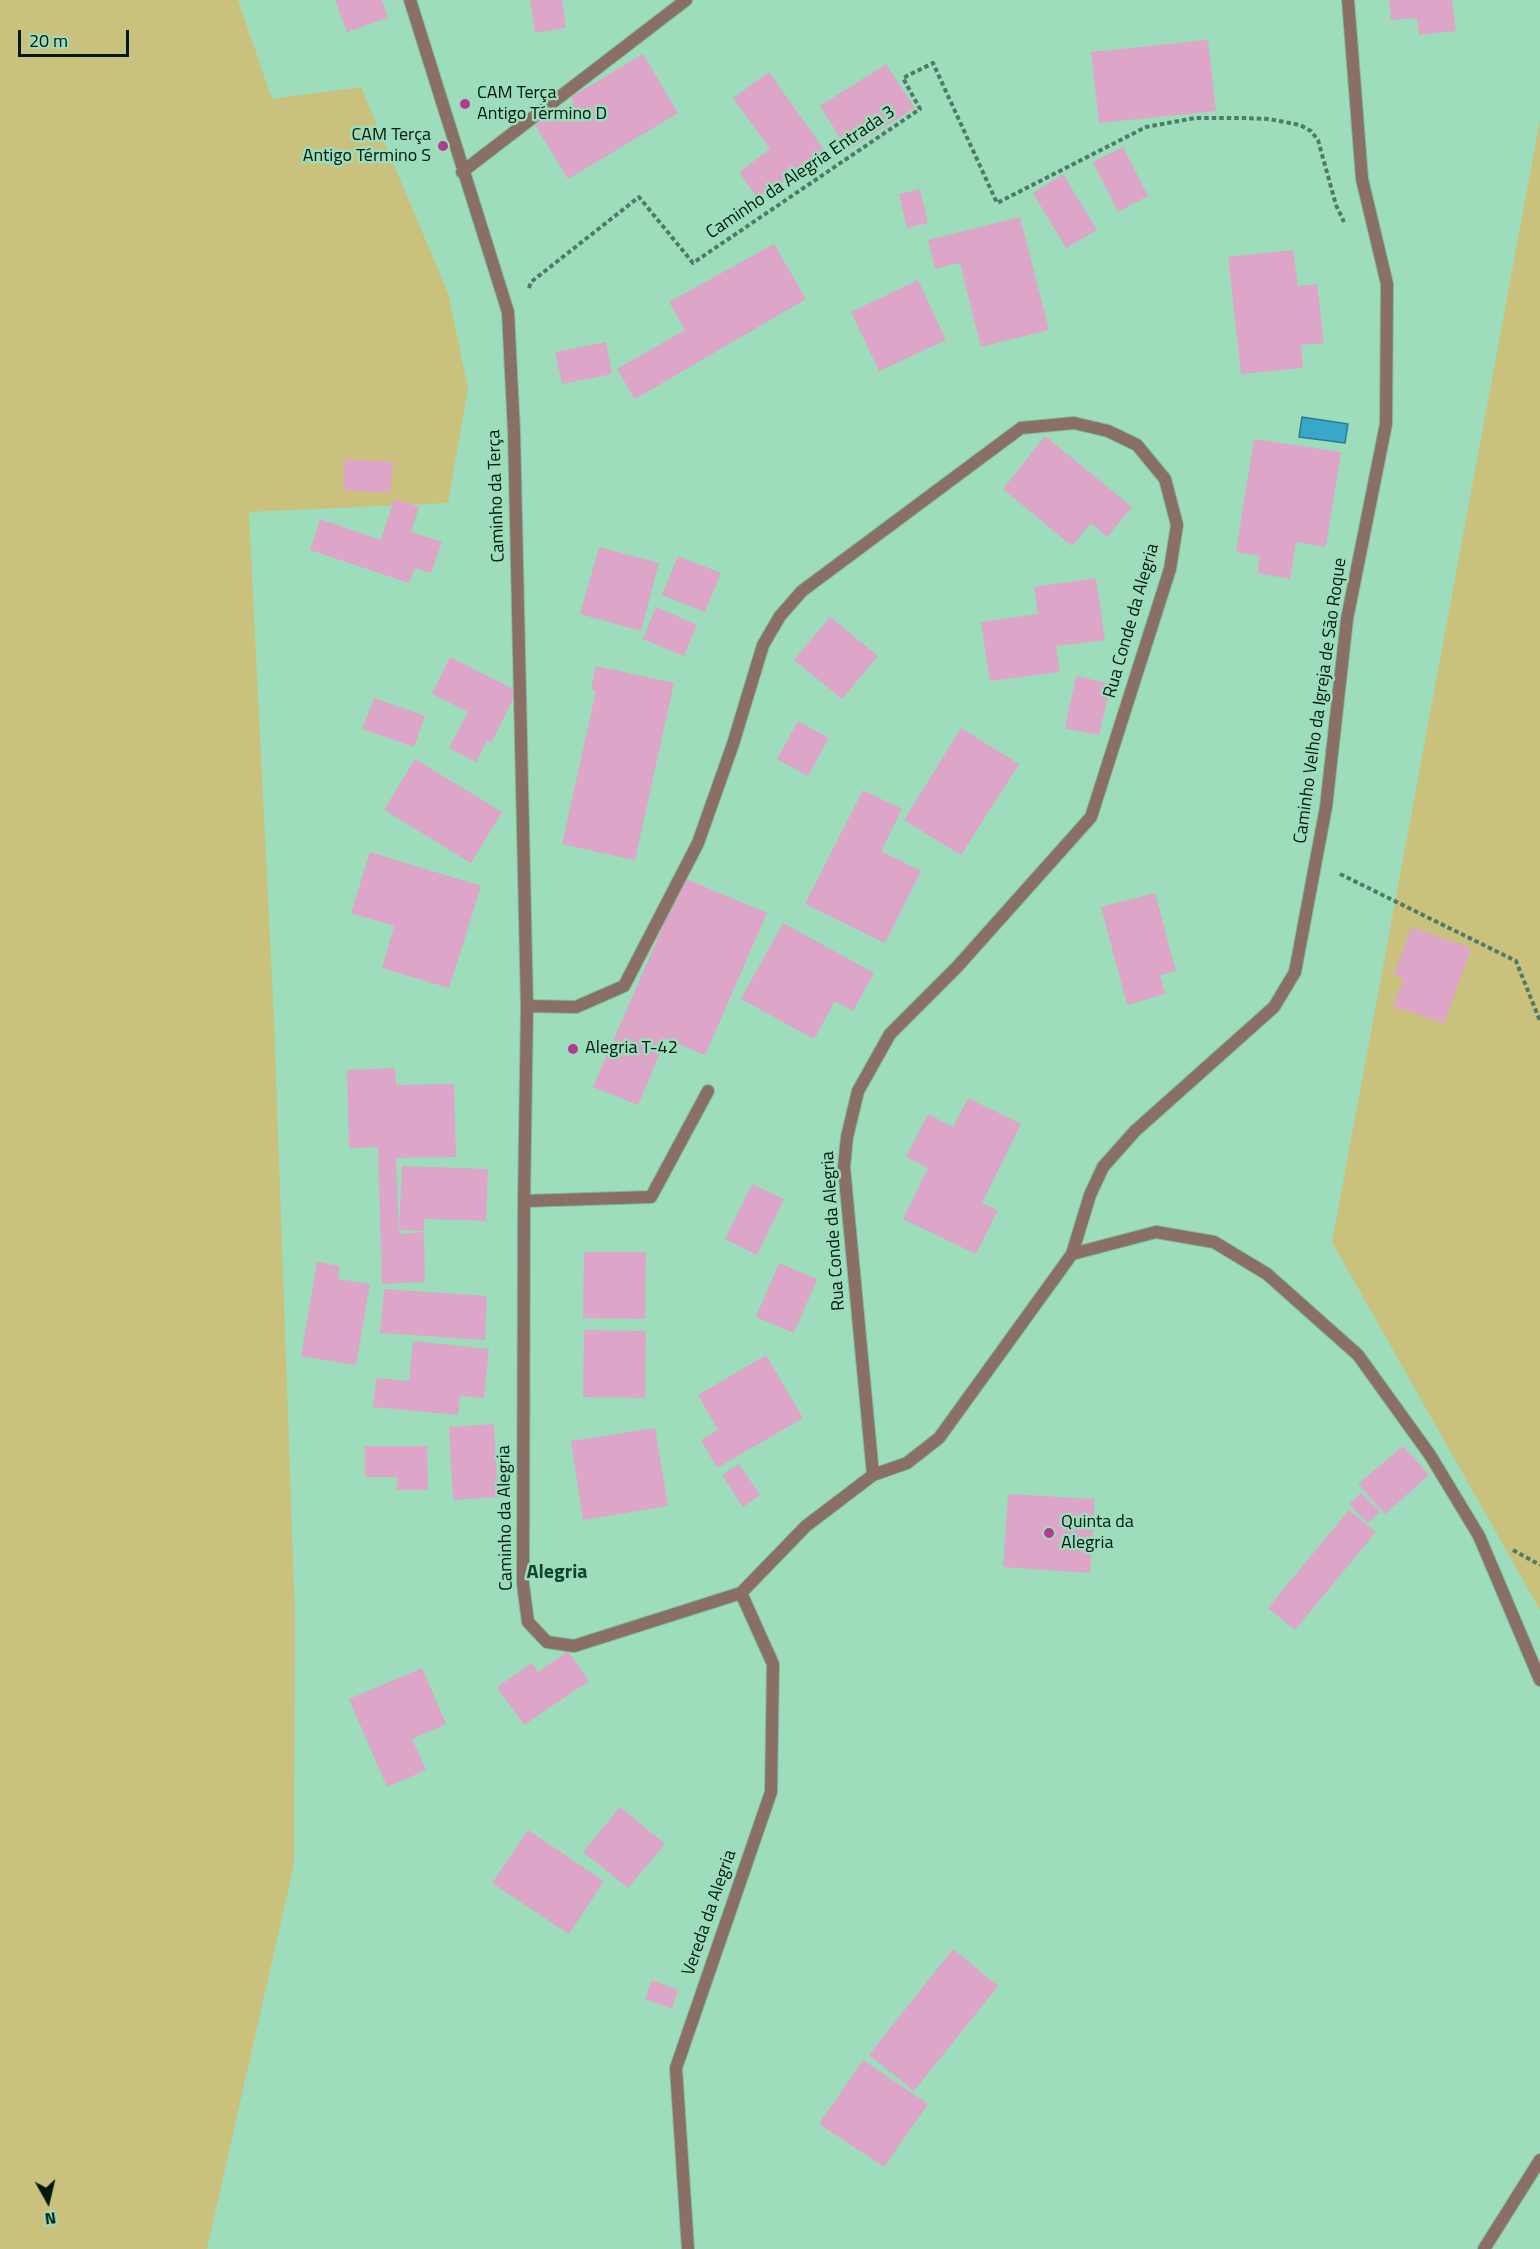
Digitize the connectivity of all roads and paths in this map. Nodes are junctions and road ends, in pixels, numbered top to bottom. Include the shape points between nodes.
1 (410, 0) edge
2 (686, 0) edge
3 (1348, 0) edge
4 (462, 172) junction
5 (1346, 226) dead end
6 (531, 282) dead end
7 (1315, 862) junction
8 (527, 1006) junction
9 (1540, 1021) edge
10 (708, 1091) dead end
11 (524, 1201) junction
12 (1072, 1254) junction
13 (873, 1475) junction
14 (741, 1593) junction
15 (1540, 1680) edge
16 (1540, 2160) edge
17 (688, 2249) edge
18 (1484, 2249) edge

1 - 4 street, Caminho da Terça
2 - 4 street
3 - 7 street, Caminho Velho da Igreja de São Roque via 1362,179 1387,284 1386,424 1347,619 1326,807
4 - 8 street, Caminho da Terça via 508,312
5 - 6 path, Caminho da Alegria Entrada 3 via 1336,205 1318,140 1300,125 1269,119 1195,118 1146,127 997,203 933,63 903,78 920,109 693,263 639,197
7 - 9 path via 1516,961
7 - 12 street, Caminho Velho da Igreja de São Roque via 1295,972 1275,1007 1135,1131 1102,1167
8 - 11 street, Caminho da Alegria
8 - 13 street, Rua Conde da Alegria via 576,1007 624,986 698,843 763,645 780,615 802,591 1021,428 1074,423 1108,431 1137,445 1164,479 1177,525 1170,569 1091,817 957,967 890,1034 858,1091 846,1137 844,1167
10 - 11 street via 651,1197
11 - 14 street, Caminho da Alegria via 523,1584 528,1622 547,1642 573,1646
12 - 13 street, Caminho Velho da Igreja de São Roque via 939,1438 907,1463
12 - 15 street via 1156,1232 1214,1242 1267,1274 1358,1355 1430,1455 1479,1536
13 - 14 street, Caminho da Alegria via 806,1526
14 - 17 street, Vereda da Alegria via 773,1664 771,1792 676,2068
16 - 18 street

